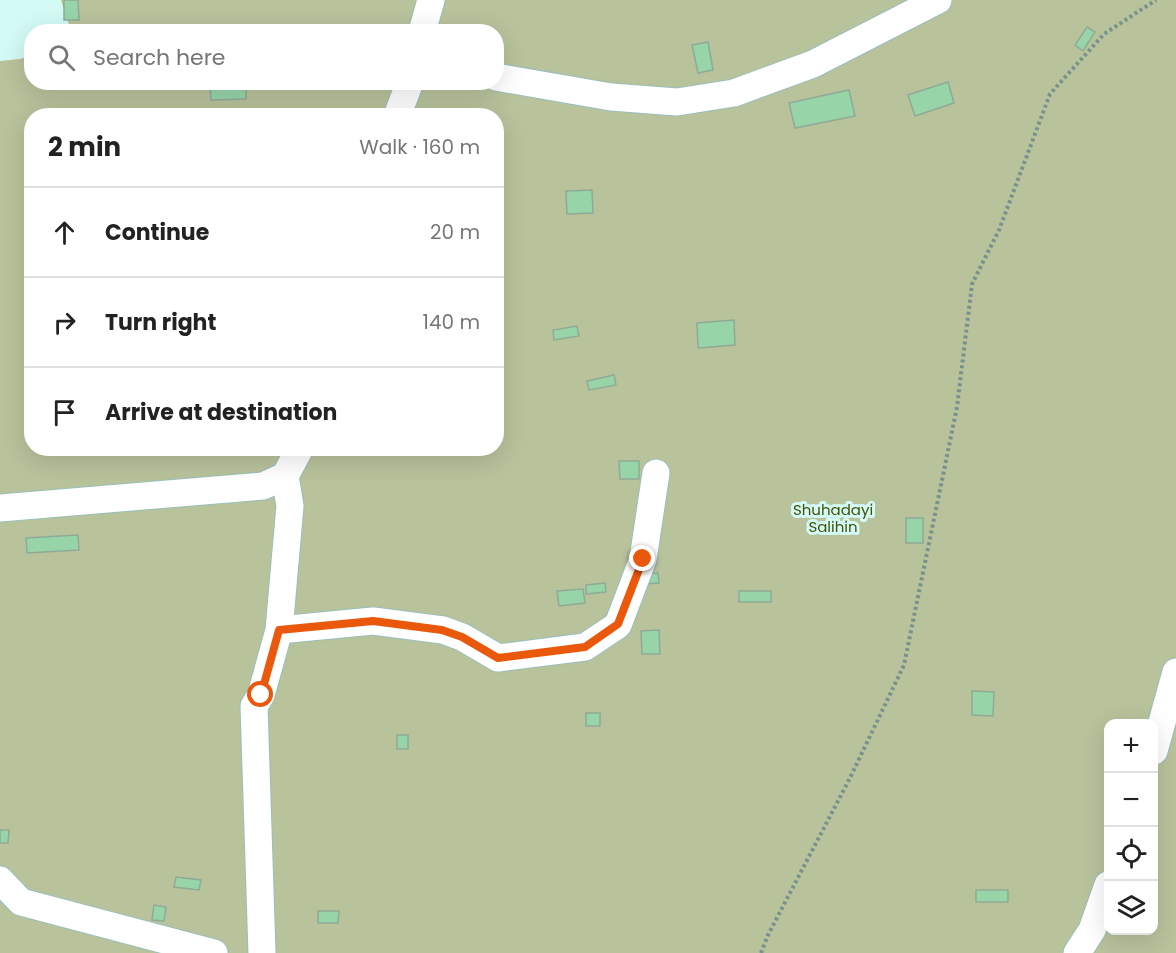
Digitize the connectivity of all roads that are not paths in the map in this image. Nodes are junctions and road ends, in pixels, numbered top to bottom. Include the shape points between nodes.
1 (431, 0) edge
2 (938, 0) edge
3 (424, 24) edge
4 (504, 78) edge
5 (407, 90) edge
6 (400, 108) edge
7 (296, 456) edge
8 (656, 473) dead end
9 (285, 476) junction
10 (0, 508) edge
11 (279, 630) junction
12 (1176, 672) edge
13 (1158, 737) edge
14 (0, 880) edge
15 (1104, 896) edge
16 (169, 947) edge
17 (214, 953) edge
18 (262, 953) edge
19 (1077, 953) edge

1 - 3 street
2 - 4 street via 813,64 734,93 677,102 611,98
5 - 6 street
7 - 9 street
8 - 11 street via 643,559 618,624 585,647 498,658 442,630 373,621
9 - 10 street via 263,486
9 - 11 street via 290,506
11 - 18 street via 261,695 254,706
12 - 13 street
14 - 16 street via 21,902
15 - 19 street via 1092,930
16 - 17 street

